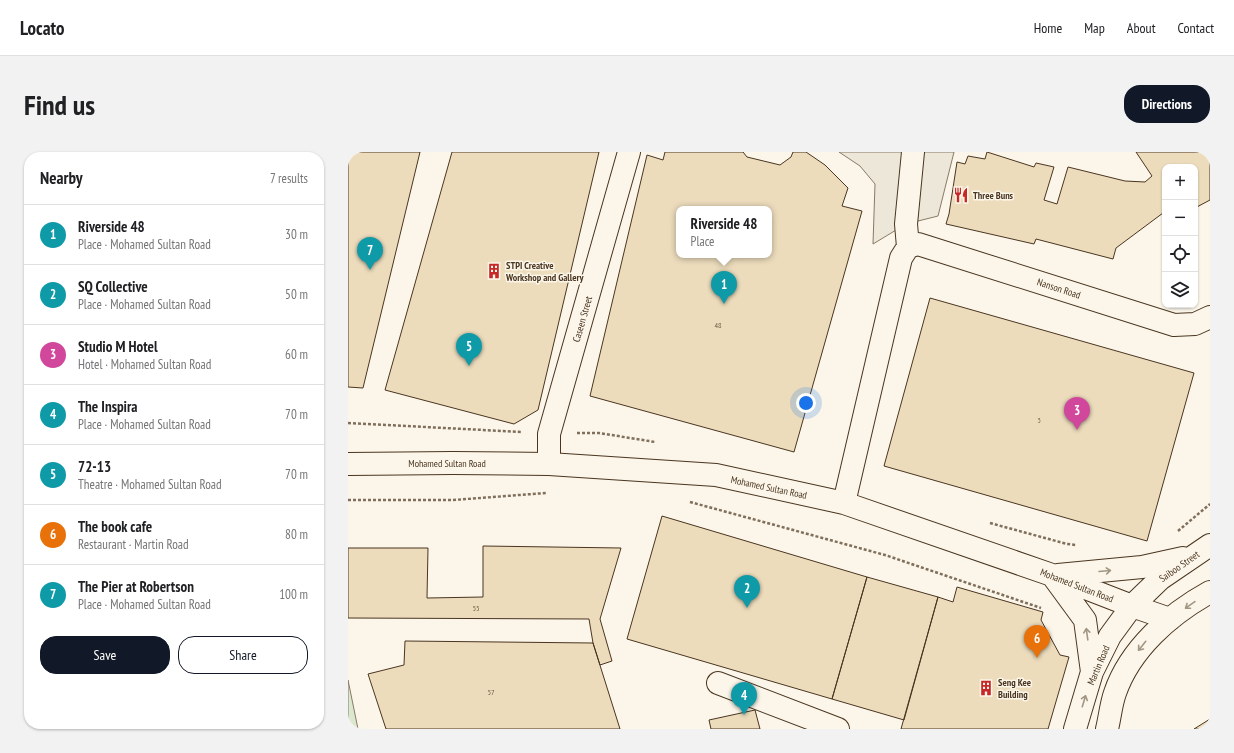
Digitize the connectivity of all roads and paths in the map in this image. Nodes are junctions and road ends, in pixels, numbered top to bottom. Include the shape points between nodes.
1 (629, 152) edge
2 (913, 152) edge
3 (908, 247) junction
4 (1210, 317) edge
5 (348, 423) edge
6 (549, 434) junction
7 (348, 464) edge
8 (549, 464) junction
9 (552, 492) dead end
10 (348, 500) edge
11 (690, 502) dead end
12 (844, 503) junction
13 (1202, 550) edge
14 (1052, 576) junction
15 (1210, 592) edge
16 (1132, 606) junction
17 (1046, 609) dead end
18 (1170, 619) junction
19 (1092, 672) junction
20 (718, 684) dead end
21 (838, 729) edge
22 (1075, 729) edge
23 (1107, 729) edge

1 - 6 street, Caseen Street
2 - 3 street via 906,224
3 - 4 street, Nanson Road via 918,244 1174,324 1195,324
3 - 12 street via 901,258
5 - 6 path
6 - 8 street, Caseen Street
7 - 8 street, Mohamed Sultan Road
8 - 12 street, Mohamed Sultan Road via 716,475
9 - 10 path via 453,500
11 - 17 path via 885,555
12 - 14 street, Mohamed Sultan Road
14 -> 13 street via 1142,567
13 - 16 street, Saiboo Street via 1160,579
14 - 16 street, Mohamed Sultan Road
19 -> 14 street via 1086,620
15 -> 18 street
16 - 18 street, Mohamed Sultan Road
16 - 19 street, Martin Road via 1110,636
18 -> 23 street via 1148,638 1128,663 1115,693
22 -> 19 street, Martin Road
20 - 21 street

